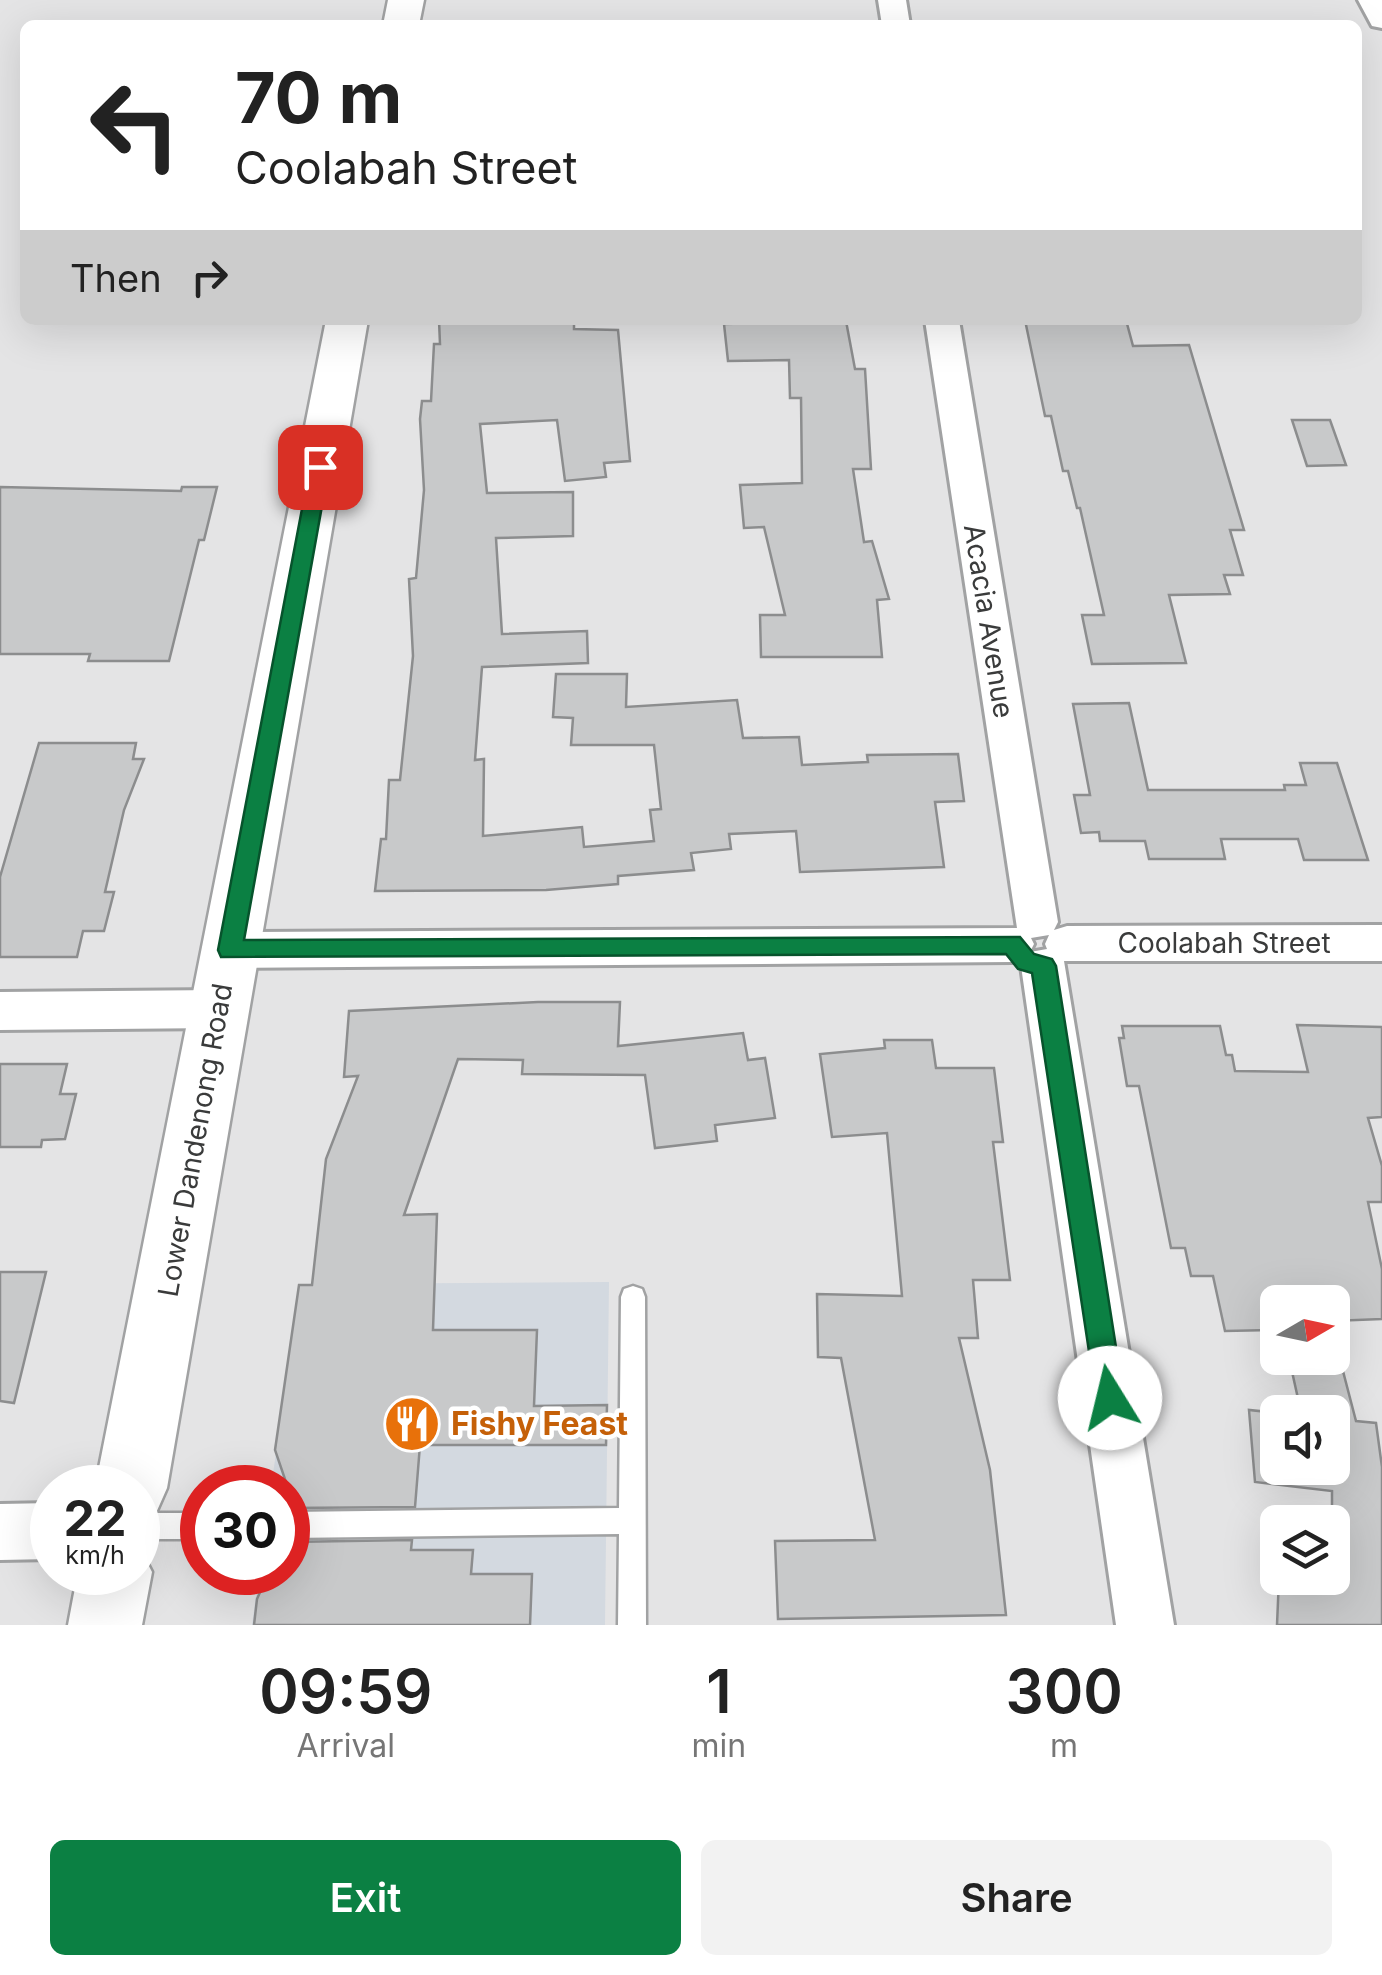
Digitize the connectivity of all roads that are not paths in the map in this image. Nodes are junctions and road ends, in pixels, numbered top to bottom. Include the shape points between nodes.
1 (1372, 0) edge
2 (1382, 20) edge
3 (346, 325) edge
4 (943, 325) edge
5 (1382, 943) edge
6 (1040, 944) junction
7 (230, 950) junction
8 (219, 1009) junction
9 (0, 1010) edge
10 (633, 1297) dead end
11 (135, 1465) edge
12 (632, 1521) junction
13 (310, 1525) edge
14 (30, 1531) edge
15 (0, 1532) edge
16 (111, 1595) edge
17 (105, 1625) edge
18 (632, 1625) edge
19 (1144, 1625) edge

1 - 2 street
3 - 7 highway, Lower Dandenong Road
4 - 6 street, Acacia Avenue
5 - 6 street, Coolabah Street
6 - 7 street, Coolabah Street
6 - 19 street, Acacia Avenue
7 - 8 highway, Lower Dandenong Road
8 - 9 street
8 - 11 highway, Lower Dandenong Road
10 - 12 lane
12 - 13 lane
12 - 18 lane
14 - 15 street
16 - 17 highway

